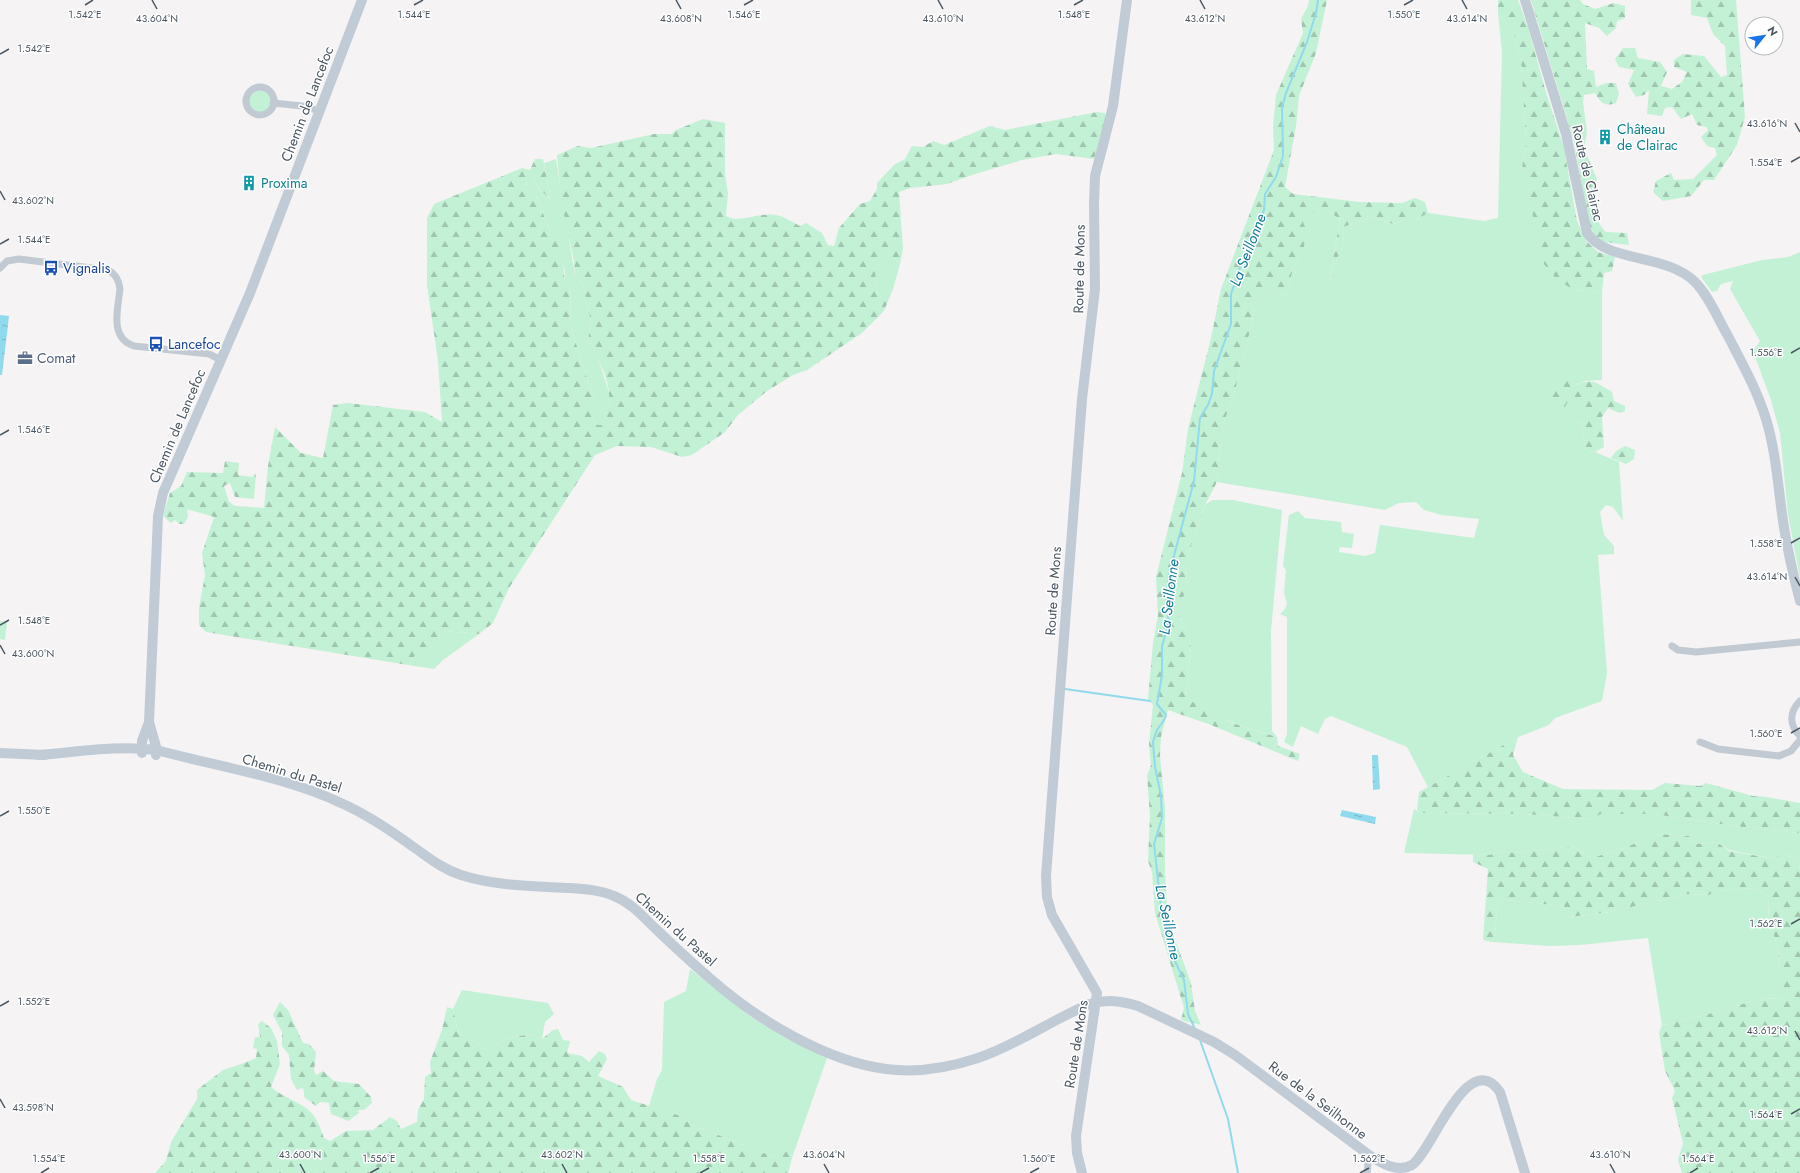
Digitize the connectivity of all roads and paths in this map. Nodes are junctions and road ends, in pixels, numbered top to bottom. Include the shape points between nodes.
1 (362, 0) edge
2 (1127, 0) edge
3 (1525, 0) edge
4 (273, 103) dead end
5 (320, 111) junction
6 (0, 268) edge
7 (221, 360) junction
8 (1800, 601) edge
9 (1800, 642) edge
10 (1672, 646) dead end
11 (1800, 701) edge
12 (149, 722) junction
13 (1800, 736) edge
14 (1800, 740) edge
15 (1700, 742) dead end
16 (142, 752) junction
17 (0, 753) edge
18 (156, 753) junction
19 (1097, 1002) junction
20 (1369, 1155) junction
21 (1082, 1173) edge
22 (1367, 1173) edge
23 (1525, 1173) edge

1 - 5 street, Chemin de Lancefoc
2 - 19 street, Route de Mons via 1113,106 1095,176 1095,289 1082,399 1046,876 1047,897 1052,914 1094,987
3 - 8 street, Route de Clairac via 1566,134 1587,233 1604,248 1670,266 1695,282 1713,309 1753,387 1768,427 1787,546
4 - 5 street
5 - 7 street, Chemin de Lancefoc via 250,293
6 - 7 street via 7,261 19,259 108,270 117,276 119,282 117,330 123,340 134,346 209,354
7 - 12 street, Chemin de Lancefoc via 166,486 158,516
9 - 10 street via 1696,652 1678,650
11 - 13 street via 1791,719 1794,730
12 - 16 street, Chemin de Lancefoc via 142,741
12 - 18 street, Chemin de Lancefoc
14 - 15 street via 1791,751 1779,756 1718,749
16 - 17 street, Chemin du Pastel via 108,749 39,755
16 - 18 street, Chemin du Pastel
18 - 19 street, Chemin du Pastel via 270,778 341,802 458,874 500,883 592,890 613,895 630,905 695,966 739,1002 804,1041 851,1061 885,1069 929,1069 947,1066 995,1051
19 - 20 street, Rue de la Seilhonne via 1125,1002 1138,1006 1214,1042
19 - 21 street, Route de Mons via 1076,1136 1076,1153
20 - 22 street
20 - 23 street, Rue de la Seilhonne via 1390,1166 1399,1168 1411,1165 1423,1153 1463,1090 1474,1082 1486,1081 1500,1092

